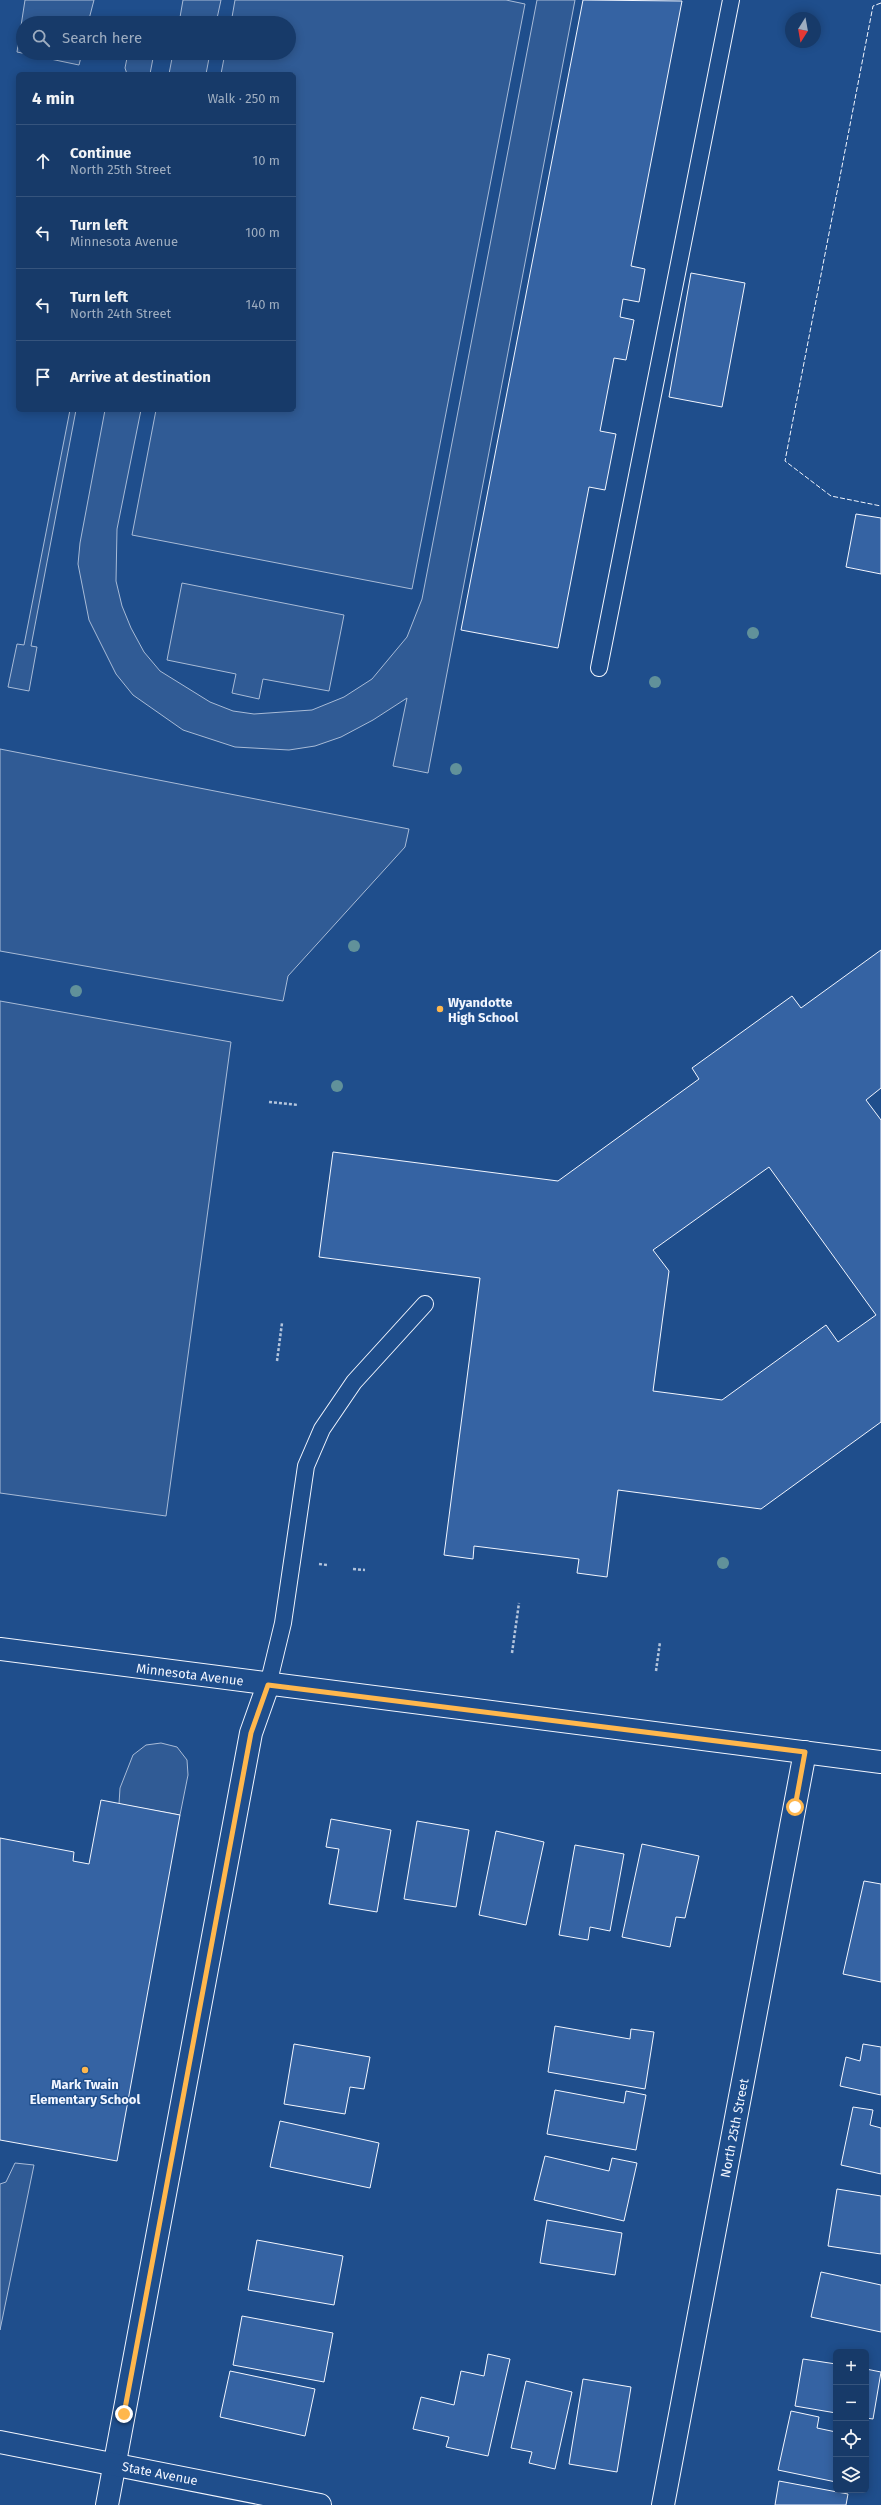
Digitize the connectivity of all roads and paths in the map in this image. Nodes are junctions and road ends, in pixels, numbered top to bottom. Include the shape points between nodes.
1 (731, 0) edge
2 (599, 668) dead end
3 (269, 1102) dead end
4 (298, 1105) dead end
5 (425, 1304) dead end
6 (282, 1323) dead end
7 (277, 1361) dead end
8 (353, 1569) dead end
9 (365, 1570) dead end
10 (519, 1603) dead end
11 (660, 1642) dead end
12 (0, 1650) edge
13 (512, 1653) dead end
14 (656, 1671) dead end
15 (268, 1685) junction
16 (805, 1752) junction
17 (881, 1762) edge
18 (0, 2442) edge
19 (115, 2464) junction
20 (107, 2505) edge
21 (320, 2505) edge
22 (663, 2505) edge

1 - 2 lane
3 - 4 path
5 - 15 lane via 354,1382 322,1429 306,1466 283,1623
6 - 7 path
8 - 9 path
10 - 13 path
11 - 14 path
12 - 15 street, Minnesota Avenue
15 - 16 street, Minnesota Avenue
15 - 19 street via 251,1733
16 - 17 street, Minnesota Avenue
16 - 22 street, North 25th Street
18 - 19 street, State Avenue
19 - 20 street
19 - 21 street, State Avenue

